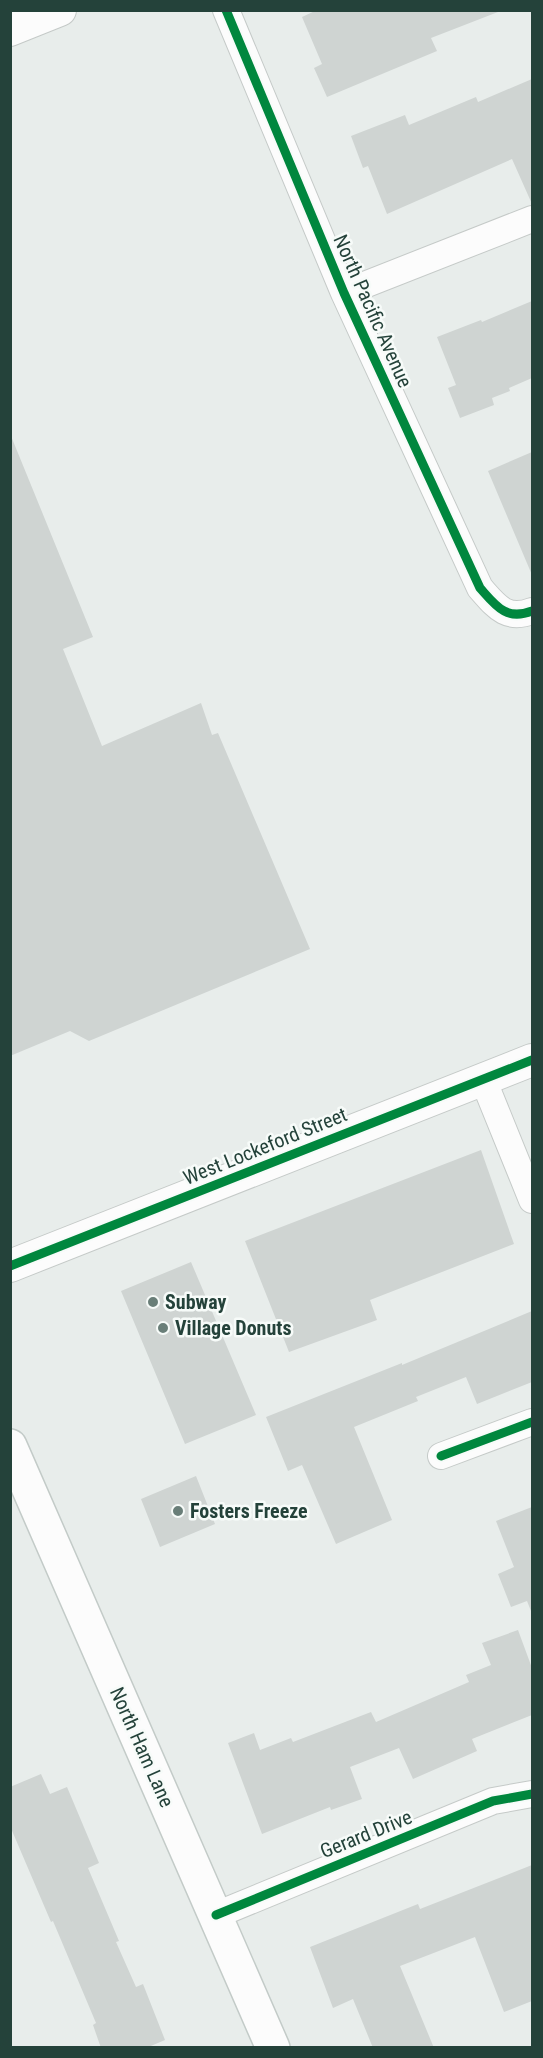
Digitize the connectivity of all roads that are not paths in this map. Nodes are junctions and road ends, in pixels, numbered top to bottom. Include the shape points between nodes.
1 (60, 10) edge
2 (226, 10) edge
3 (10, 30) edge
4 (532, 219) edge
5 (344, 292) junction
6 (532, 611) edge
7 (532, 1060) edge
8 (483, 1079) junction
9 (532, 1200) edge
10 (10, 1266) edge
11 (532, 1422) edge
12 (10, 1446) edge
13 (441, 1456) dead end
14 (532, 1794) edge
15 (216, 1915) junction
16 (273, 2048) edge

1 - 3 street
2 - 5 street, North Pacific Avenue
4 - 5 street
5 - 6 street, North Pacific Avenue via 480,588 507,614
7 - 8 street, West Lockeford Street
8 - 9 street
8 - 10 street, West Lockeford Street
11 - 13 street
12 - 15 main road, North Ham Lane
14 - 15 street, Gerard Drive via 493,1801
15 - 16 main road, North Ham Lane

